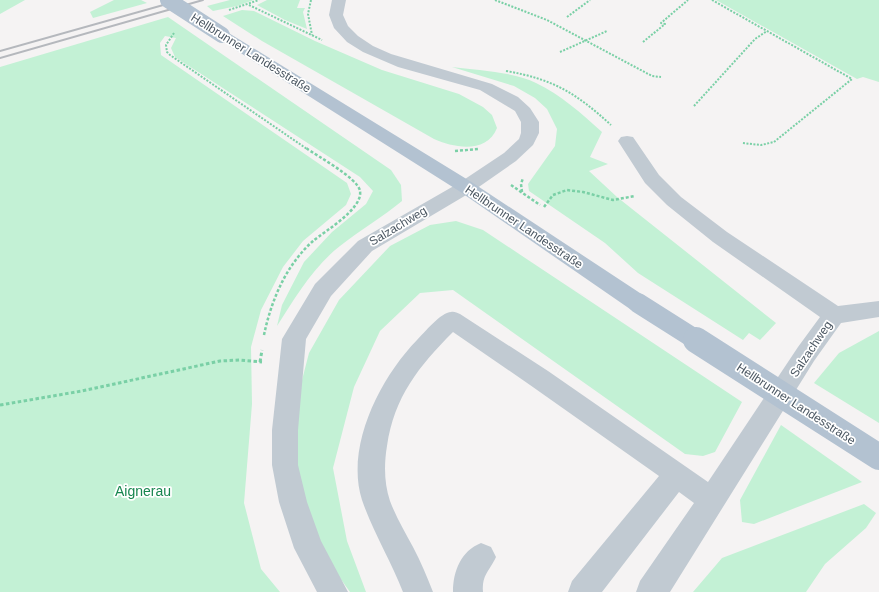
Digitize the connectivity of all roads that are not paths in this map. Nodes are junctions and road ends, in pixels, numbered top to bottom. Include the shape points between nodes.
1 (168, 0) edge
2 (339, 0) edge
3 (627, 141) dead end
4 (466, 187) junction
5 (879, 309) edge
6 (834, 316) junction
7 (879, 457) edge
8 (677, 474) junction
9 (712, 501) junction
10 (481, 557) dead end
11 (333, 592) edge
12 (418, 592) edge
13 (468, 592) edge
14 (583, 592) edge
15 (651, 592) edge

1 - 4 main road, Hellbrunner Landesstraße, bridge
2 - 4 street, Salzachweg via 336,13 338,22 356,42 394,60 486,87 512,100 527,115 530,122 527,141
3 - 6 street, Salzachweg via 652,179 674,201 720,237
4 - 7 main road, Hellbrunner Landesstraße, bridge via 638,303
4 - 11 street, Salzachweg via 365,246 323,290 294,339 285,430 285,465 309,548
5 - 6 street
6 - 9 street, Salzachweg via 806,354
8 - 9 street
8 - 12 street via 452,320 409,363 394,385 378,422 374,445 372,482 376,500
8 - 14 street
9 - 15 street, Salzachweg
10 - 13 street via 470,571

